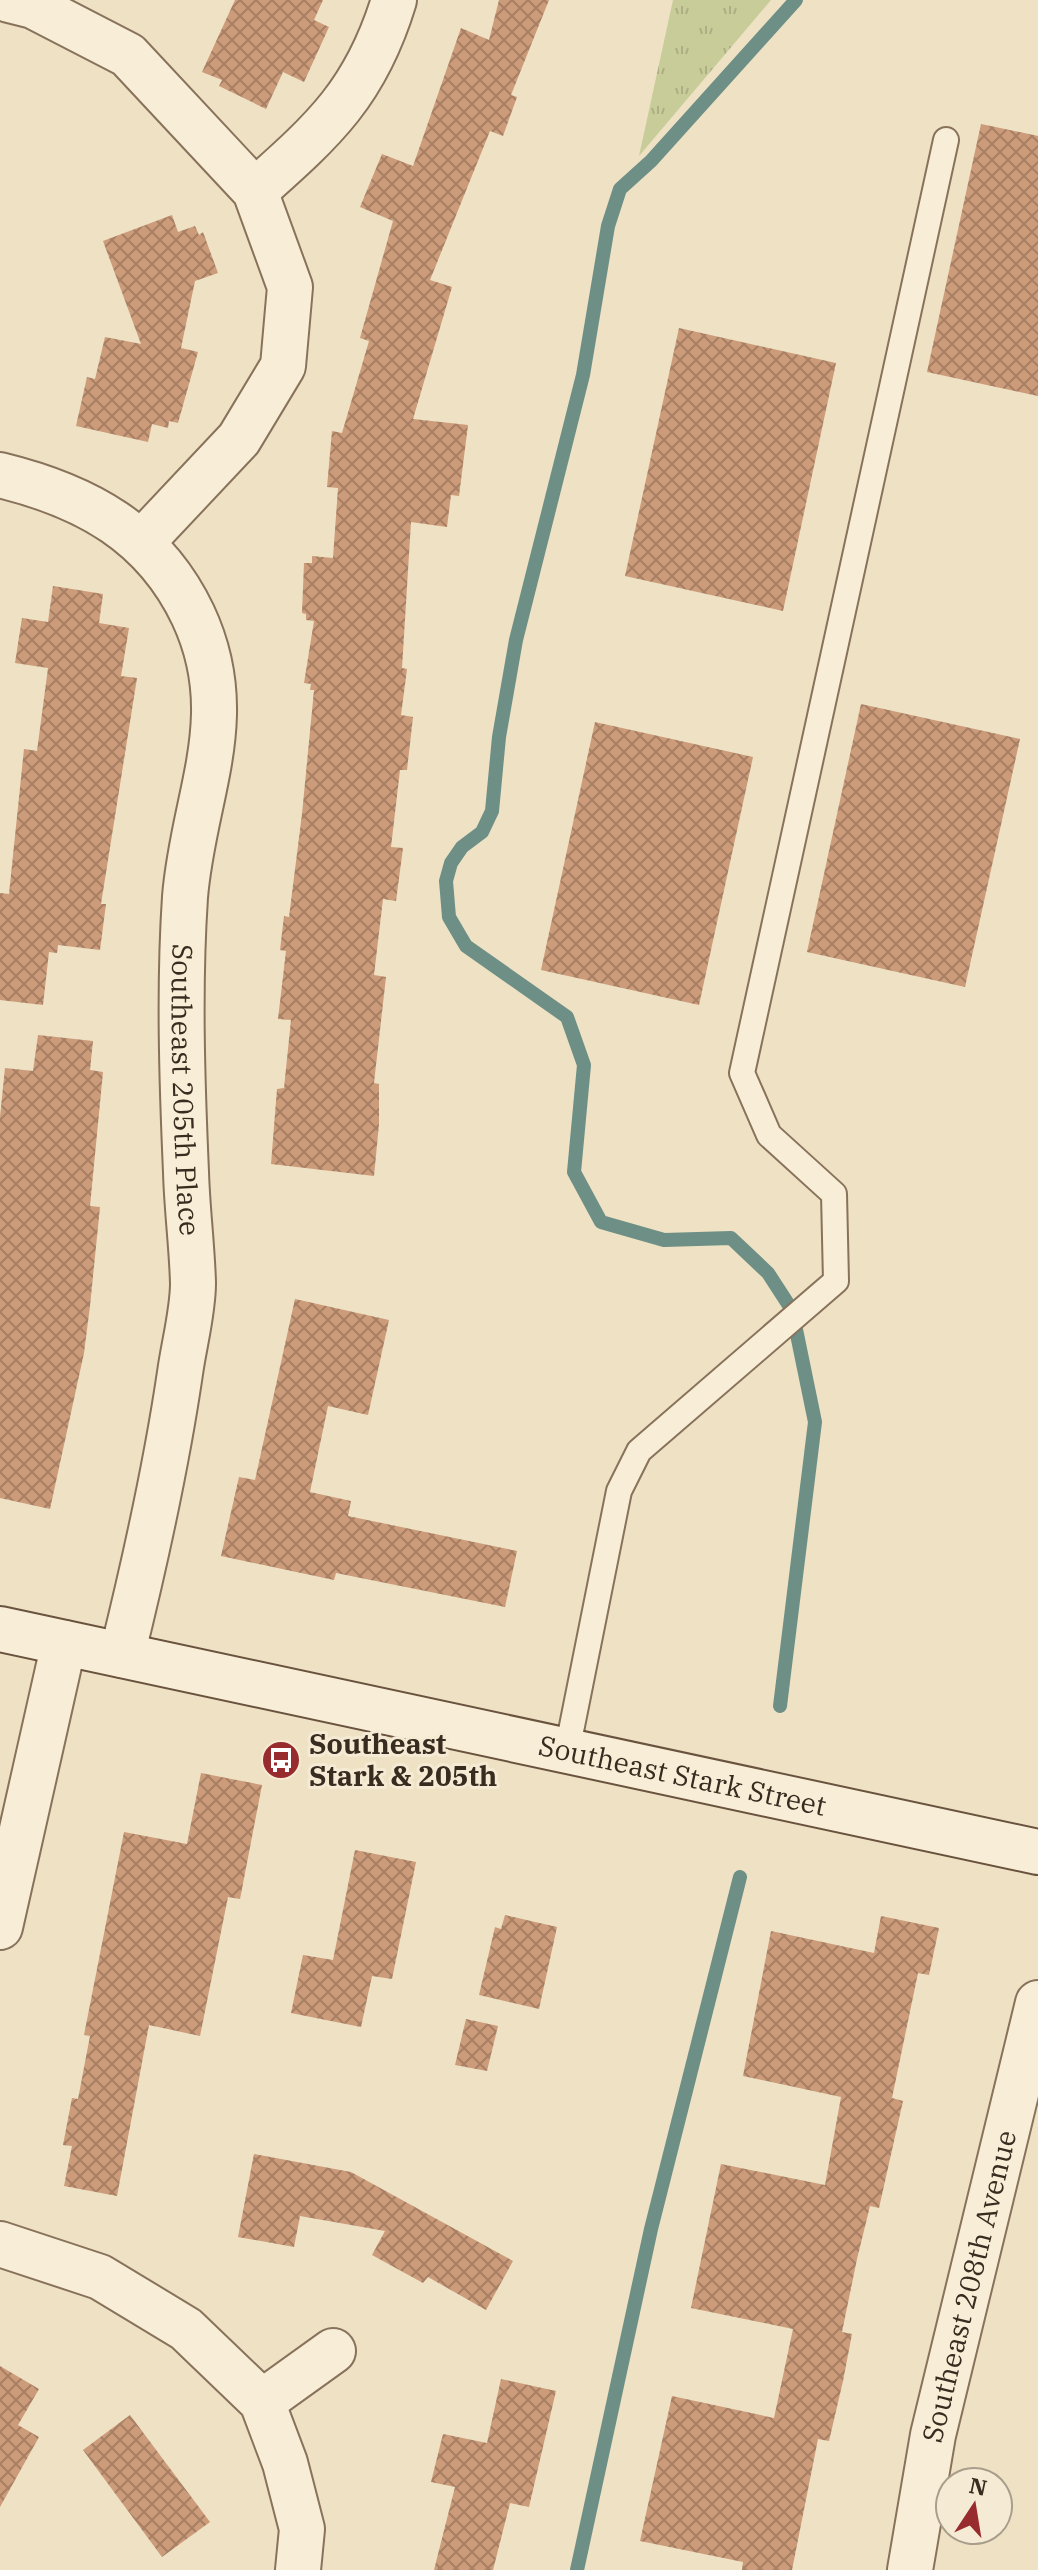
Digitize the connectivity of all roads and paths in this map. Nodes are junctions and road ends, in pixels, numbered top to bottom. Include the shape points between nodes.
1 (9, 0) edge
2 (394, 0) edge
3 (946, 140) dead end
4 (255, 191) junction
5 (0, 475) edge
6 (143, 541) junction
7 (0, 1629) edge
8 (64, 1643) junction
9 (122, 1655) junction
10 (567, 1751) junction
11 (1038, 1852) edge
12 (0, 1927) edge
13 (1038, 2003) edge
14 (0, 2244) edge
15 (333, 2351) dead end
16 (262, 2402) junction
17 (298, 2570) edge
18 (910, 2570) edge

1 - 4 street via 33,6 128,55
2 - 4 street via 380,46 351,96
3 - 10 lane via 742,1073 769,1135 834,1194 836,1281 639,1451 619,1491
4 - 6 street via 290,287 283,366 239,439
5 - 6 street, Southeast 205th Place via 59,494
6 - 9 street, Southeast 205th Place via 194,616 210,662 216,702 214,743 185,896 186,1172 193,1286 174,1410
7 - 8 street, Southeast Stark Street
8 - 9 street, Southeast Stark Street
8 - 12 street
9 - 10 street, Southeast Stark Street
10 - 11 street, Southeast Stark Street
13 - 18 street, Southeast 208th Avenue via 936,2419
14 - 16 street via 100,2277 174,2322
15 - 16 street
16 - 17 street via 302,2529

